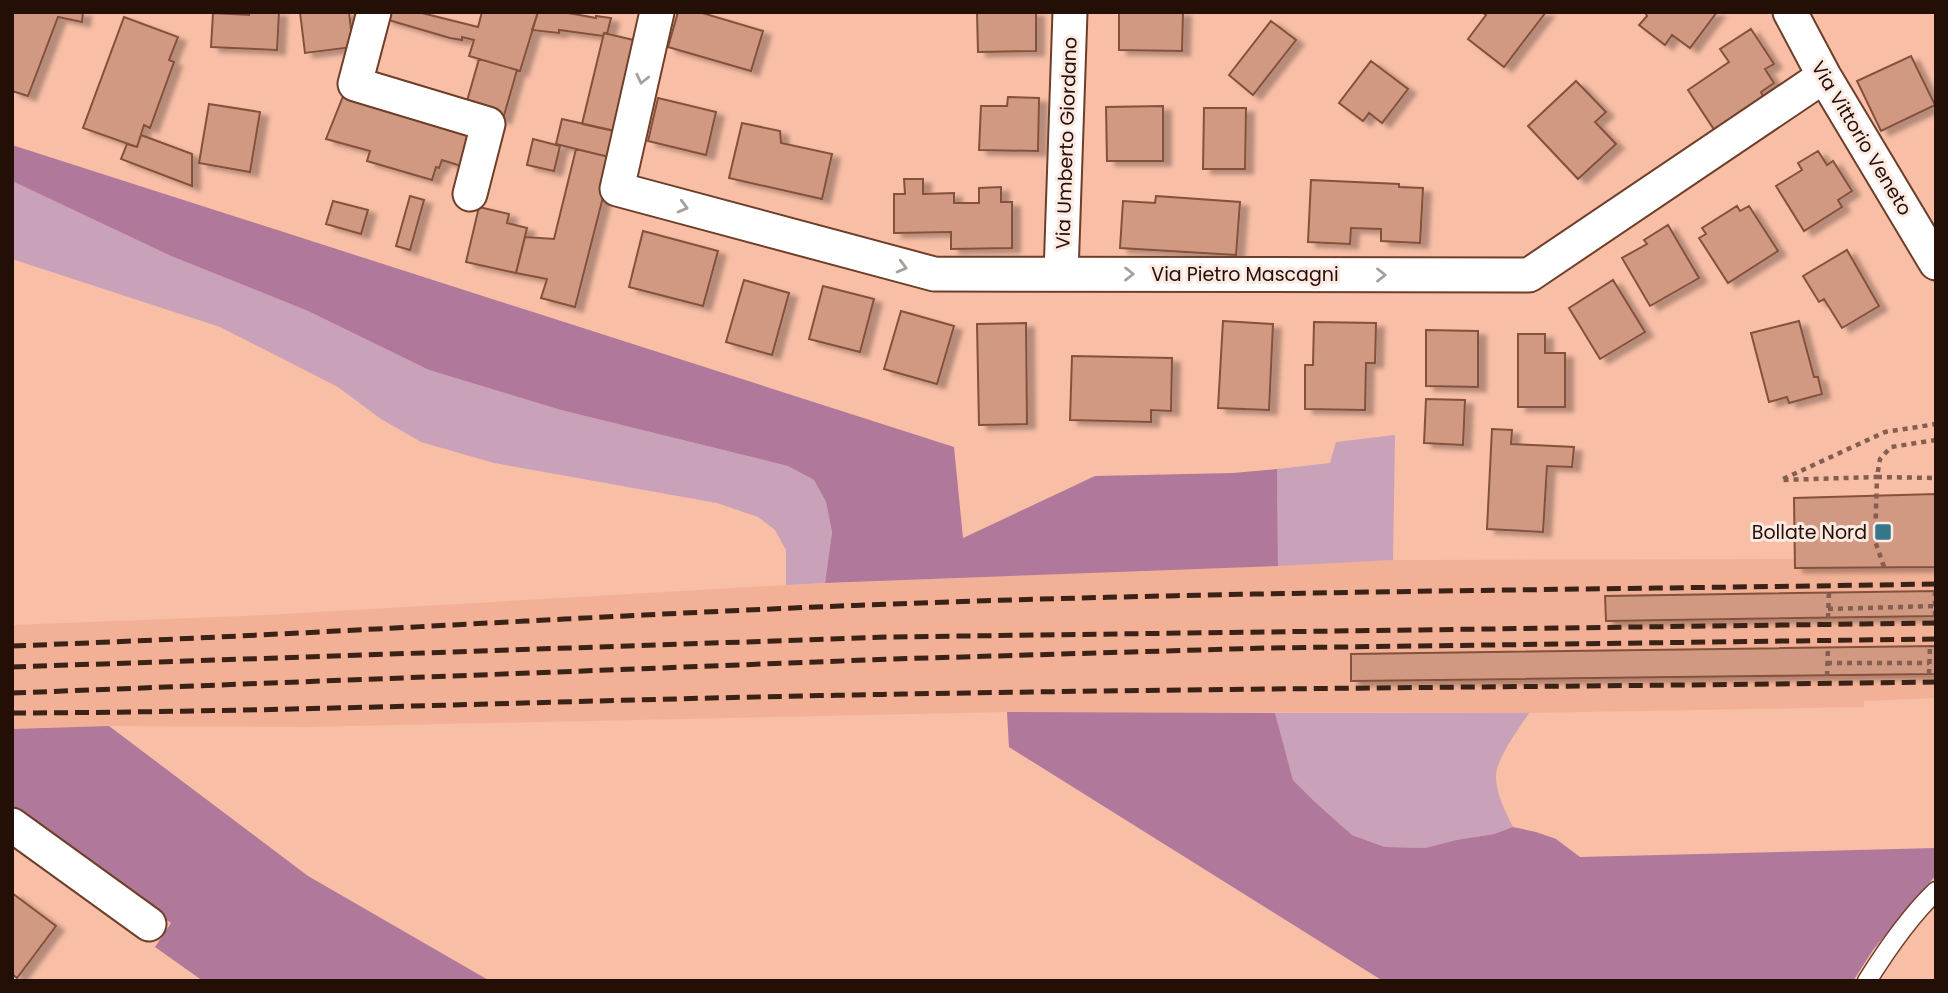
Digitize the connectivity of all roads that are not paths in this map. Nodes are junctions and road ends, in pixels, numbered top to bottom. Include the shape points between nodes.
1 (374, 12) edge
2 (657, 12) edge
3 (1070, 12) edge
4 (1790, 12) edge
5 (1824, 76) junction
6 (470, 194) dead end
7 (1936, 263) edge
8 (1061, 274) junction
9 (12, 825) edge
10 (1936, 891) edge
11 (149, 924) dead end
12 (1867, 981) edge

1 - 6 street via 355,84 488,124
2 -> 8 street, Via Pietro Mascagni via 617,189 934,274
3 - 8 street, Via Umberto Giordano
4 - 5 street, Via Vittorio Veneto
5 - 7 street, Via Vittorio Veneto
8 -> 5 street, Via Pietro Mascagni via 1529,275
9 - 11 street
10 - 12 lane via 1920,906

